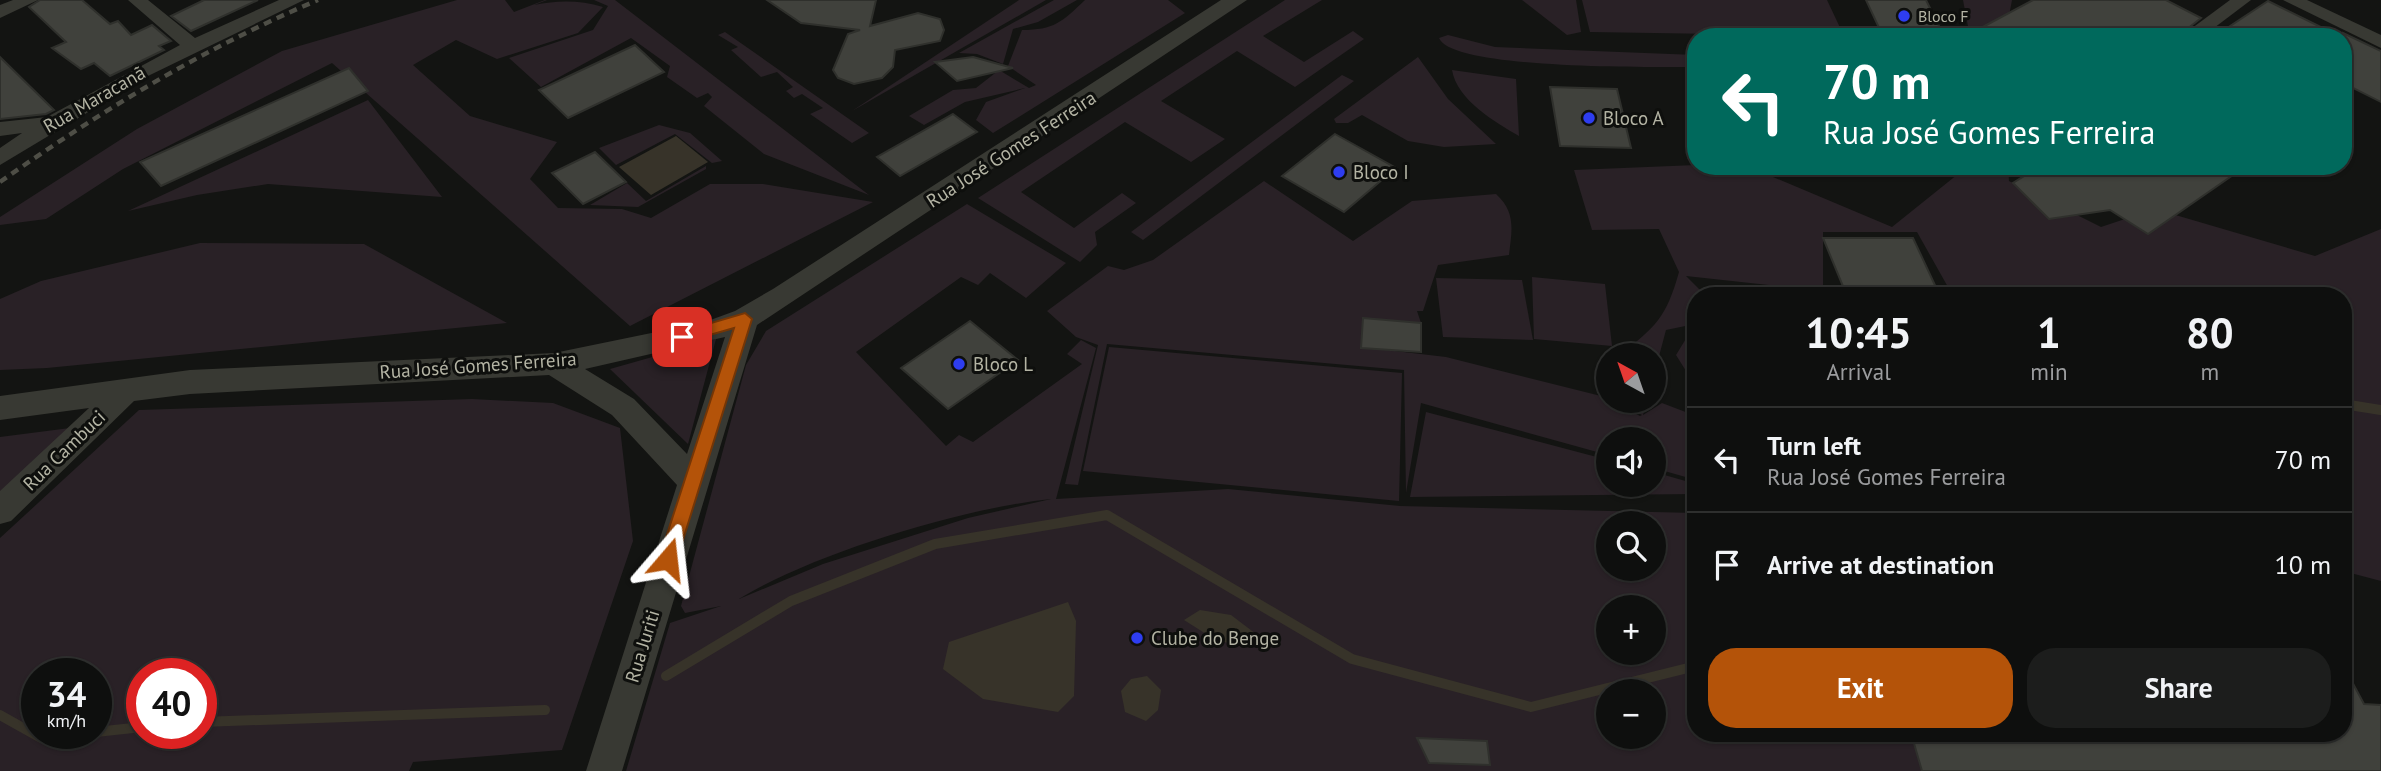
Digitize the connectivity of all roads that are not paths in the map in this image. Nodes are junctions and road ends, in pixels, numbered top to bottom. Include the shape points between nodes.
1 (29, 0) edge
2 (137, 0) edge
3 (295, 0) edge
4 (1236, 0) edge
5 (2242, 0) edge
6 (2292, 0) edge
7 (0, 12) edge
8 (2202, 28) edge
9 (2351, 28) edge
10 (2352, 28) edge
11 (2381, 42) edge
12 (191, 44) junction
13 (49, 122) junction
14 (0, 129) edge
15 (0, 158) edge
16 (745, 319) junction
17 (554, 364) junction
18 (128, 389) junction
19 (0, 408) edge
20 (692, 480) junction
21 (0, 512) edge
22 (604, 771) edge

1 - 7 street
2 - 12 street
3 - 12 street, Rua Maracanã
4 - 16 street, Rua José Gomes Ferreira
5 - 8 street
6 - 9 street
10 - 11 street
12 - 13 street, Rua Maracanã
13 - 14 street
13 - 15 street, Rua Maracanã
16 - 17 street, Rua José Gomes Ferreira via 706,332
16 - 20 street, Rua Juriti
17 - 18 street, Rua José Gomes Ferreira via 226,379
17 - 20 street via 623,407
18 - 19 street, Rua José Gomes Ferreira
18 - 21 street, Rua Cambuci
20 - 22 street, Rua Juriti

